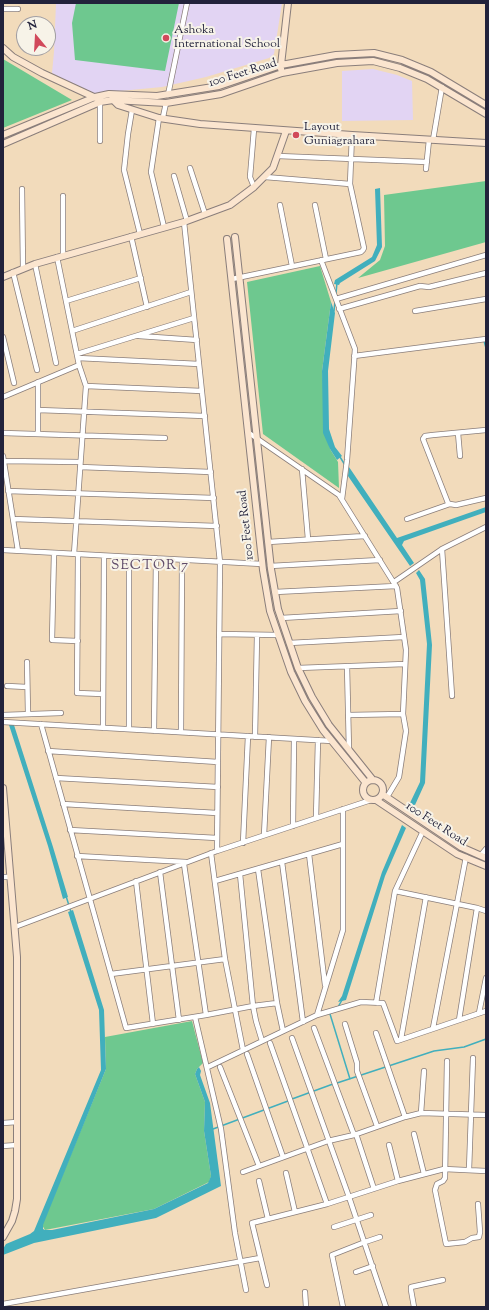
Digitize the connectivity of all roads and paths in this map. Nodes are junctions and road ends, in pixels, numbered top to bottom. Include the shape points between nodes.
1 (186, 3) edge
2 (288, 3) edge
3 (3, 9) edge
4 (18, 9) dead end
5 (3, 48) edge
6 (281, 65) junction
7 (282, 73) junction
8 (442, 87) junction
9 (109, 94) junction
10 (168, 94) junction
11 (95, 97) junction
12 (113, 100) junction
13 (100, 102) junction
14 (166, 103) junction
15 (486, 105) edge
16 (132, 110) junction
17 (486, 114) edge
18 (161, 117) junction
19 (254, 129) junction
20 (286, 131) junction
21 (352, 135) junction
22 (3, 136) edge
23 (431, 140) junction
24 (100, 141) dead end
25 (486, 143) edge
26 (3, 144) edge
27 (278, 156) junction
28 (352, 160) junction
29 (427, 162) junction
30 (190, 168) dead end
31 (426, 169) dead end
32 (174, 176) dead end
33 (265, 177) junction
34 (350, 184) junction
35 (254, 187) junction
36 (22, 189) dead end
37 (63, 196) dead end
38 (280, 205) dead end
39 (315, 205) dead end
40 (205, 214) junction
41 (186, 221) junction
42 (164, 228) junction
43 (140, 234) junction
44 (131, 236) junction
45 (235, 237) dead end
46 (228, 239) dead end
47 (64, 255) junction
48 (486, 255) edge
49 (57, 257) junction
50 (323, 260) junction
51 (35, 264) junction
52 (292, 266) junction
53 (22, 268) junction
54 (13, 272) junction
55 (486, 273) edge
56 (3, 277) edge
57 (141, 278) junction
58 (240, 278) junction
59 (232, 279) junction
60 (192, 292) junction
61 (336, 299) junction
62 (486, 299) edge
63 (66, 301) junction
64 (147, 307) junction
65 (339, 307) junction
66 (415, 311) dead end
67 (194, 318) junction
68 (72, 331) junction
69 (135, 336) junction
70 (3, 337) edge
71 (486, 339) edge
72 (196, 340) junction
73 (77, 356) junction
74 (354, 356) junction
75 (56, 363) dead end
76 (199, 364) junction
77 (79, 365) junction
78 (37, 370) dead end
79 (14, 382) dead end
80 (38, 382) junction
81 (86, 386) junction
82 (202, 391) junction
83 (3, 397) edge
84 (38, 410) junction
85 (84, 412) junction
86 (205, 416) junction
87 (486, 430) edge
88 (249, 432) junction
89 (3, 433) edge
90 (458, 433) junction
91 (38, 434) junction
92 (82, 436) junction
93 (165, 438) dead end
94 (257, 438) junction
95 (460, 456) dead end
96 (3, 458) edge
97 (80, 465) junction
98 (302, 469) junction
99 (211, 472) junction
100 (8, 491) junction
101 (78, 494) junction
102 (214, 498) junction
103 (486, 498) edge
104 (342, 499) junction
105 (450, 504) junction
106 (13, 519) junction
107 (407, 519) dead end
108 (76, 521) junction
109 (216, 526) junction
110 (486, 526) edge
111 (365, 536) junction
112 (308, 539) junction
113 (268, 542) junction
114 (442, 549) junction
115 (3, 550) edge
116 (18, 551) junction
117 (54, 553) junction
118 (76, 554) junction
119 (104, 556) junction
120 (129, 557) junction
121 (156, 558) junction
122 (182, 560) junction
123 (380, 560) junction
124 (220, 562) junction
125 (262, 564) junction
126 (270, 566) junction
127 (395, 584) junction
128 (275, 592) junction
129 (401, 611) junction
130 (281, 618) junction
131 (220, 634) junction
132 (256, 635) junction
133 (278, 635) junction
134 (404, 637) junction
135 (78, 641) junction
136 (289, 643) junction
137 (27, 662) dead end
138 (405, 664) junction
139 (347, 666) junction
140 (298, 668) junction
141 (7, 686) dead end
142 (28, 687) junction
143 (103, 694) junction
144 (452, 696) dead end
145 (60, 713) dead end
146 (28, 714) junction
147 (403, 714) junction
148 (3, 715) edge
149 (348, 716) junction
150 (3, 722) edge
151 (41, 724) junction
152 (103, 728) junction
153 (129, 729) junction
154 (154, 731) junction
155 (181, 732) junction
156 (218, 734) junction
157 (248, 736) junction
158 (255, 737) junction
159 (269, 737) junction
160 (294, 739) junction
161 (318, 740) junction
162 (332, 741) junction
163 (349, 750) junction
164 (48, 751) junction
165 (218, 762) junction
166 (56, 778) junction
167 (373, 780) junction
168 (366, 783) junction
169 (218, 787) junction
170 (3, 788) edge
171 (385, 796) junction
172 (373, 800) junction
173 (63, 804) junction
174 (343, 809) junction
175 (217, 812) junction
176 (316, 818) junction
177 (293, 826) junction
178 (70, 830) junction
179 (423, 831) junction
180 (264, 835) junction
181 (217, 838) junction
182 (243, 842) junction
183 (343, 844) junction
184 (486, 849) edge
185 (217, 851) junction
186 (212, 853) junction
187 (309, 854) junction
188 (77, 856) junction
189 (483, 856) edge
190 (466, 857) junction
191 (282, 862) junction
192 (186, 863) junction
193 (486, 866) edge
194 (258, 869) junction
195 (160, 872) junction
196 (240, 874) junction
197 (3, 877) edge
198 (10, 877) junction
199 (136, 881) junction
200 (215, 881) junction
201 (395, 891) junction
202 (426, 898) junction
203 (89, 899) junction
204 (456, 904) junction
205 (477, 908) junction
206 (486, 911) edge
207 (15, 927) junction
208 (225, 959) junction
209 (198, 963) junction
210 (172, 966) junction
211 (146, 969) junction
212 (110, 974) junction
213 (486, 978) edge
214 (325, 987) junction
215 (277, 1003) junction
216 (376, 1003) junction
217 (253, 1006) junction
218 (234, 1009) junction
219 (486, 1011) edge
220 (479, 1013) junction
221 (206, 1015) junction
222 (318, 1015) junction
223 (195, 1017) junction
224 (178, 1020) junction
225 (459, 1020) junction
226 (303, 1022) junction
227 (153, 1024) junction
228 (345, 1024) dead end
229 (314, 1028) dead end
230 (433, 1028) junction
231 (283, 1031) junction
232 (376, 1033) dead end
233 (292, 1038) dead end
234 (401, 1039) junction
235 (262, 1041) junction
236 (270, 1043) dead end
237 (243, 1050) junction
238 (247, 1054) dead end
239 (473, 1058) dead end
240 (447, 1061) dead end
241 (208, 1067) junction
242 (220, 1067) dead end
243 (424, 1071) dead end
244 (421, 1113) junction
245 (446, 1114) junction
246 (472, 1114) junction
247 (486, 1115) edge
248 (405, 1117) junction
249 (17, 1122) junction
250 (3, 1123) edge
251 (377, 1126) junction
252 (355, 1134) junction
253 (414, 1134) dead end
254 (328, 1141) junction
255 (16, 1145) junction
256 (389, 1145) dead end
257 (3, 1146) edge
258 (307, 1149) junction
259 (284, 1157) junction
260 (259, 1166) junction
261 (444, 1169) junction
262 (469, 1170) junction
263 (486, 1171) edge
264 (243, 1172) dead end
265 (286, 1174) dead end
266 (424, 1174) junction
267 (259, 1181) dead end
268 (398, 1181) junction
269 (374, 1189) junction
270 (349, 1197) junction
271 (327, 1204) junction
272 (478, 1204) dead end
273 (295, 1212) junction
274 (371, 1215) dead end
275 (268, 1219) junction
276 (357, 1220) junction
277 (334, 1227) dead end
278 (3, 1237) edge
279 (380, 1237) dead end
280 (364, 1242) junction
281 (260, 1258) junction
282 (240, 1262) junction
283 (373, 1266) junction
284 (356, 1272) dead end
285 (443, 1280) dead end
286 (266, 1285) dead end
287 (246, 1290) dead end
288 (305, 1292) dead end
289 (3, 1304) edge
290 (306, 1307) edge
291 (343, 1307) edge
292 (386, 1307) edge
293 (414, 1307) edge

1 - 10 street
2 - 6 main road
3 - 4 street
5 - 11 main road via 13,57 42,73
6 - 7 main road
6 - 10 main road, 100 Feet Road via 219,86
6 - 15 main road, 100 Feet Road via 336,55 374,53 402,60 431,72
7 - 8 main road, 100 Feet Road via 337,63 373,61 400,68
7 - 14 main road, 100 Feet Road via 221,94
8 - 17 main road, 100 Feet Road
8 - 23 street
9 - 10 main road, 100 Feet Road
9 - 11 main road, 100 Feet Road
9 - 12 main road
11 - 13 main road
11 - 22 main road, 100 Feet Road
12 - 13 main road, 100 Feet Road
12 - 14 main road, 100 Feet Road
12 - 16 main road via 118,105
13 - 24 street
13 - 26 main road, 100 Feet Road
14 - 18 street
16 - 18 main road
16 - 43 street via 124,170
18 - 19 main road
18 - 42 street via 151,172
19 - 20 main road
19 - 35 street via 250,177
20 - 21 main road
20 - 27 main road
21 - 23 main road
21 - 28 street
23 - 25 main road
23 - 29 street
27 - 28 street
27 - 33 main road via 273,168
28 - 29 street
28 - 34 street
29 - 31 street
30 - 40 street
32 - 41 street
33 - 34 street
33 - 35 main road
34 - 50 street via 364,248 360,252
35 - 40 main road via 230,205
36 - 53 street
37 - 47 street
38 - 52 street
39 - 50 street
40 - 41 main road
41 - 42 main road
41 - 60 street
42 - 43 main road
43 - 44 main road
44 - 47 main road
44 - 57 street
45 - 58 main road, 100 Feet Road
46 - 59 main road, 100 Feet Road
47 - 49 main road
48 - 61 street
49 - 51 main road
49 - 63 street
50 - 52 street
50 - 61 street
51 - 53 main road
51 - 75 street
52 - 58 street
53 - 54 main road
54 - 56 main road
54 - 78 street
55 - 65 street via 429,287 420,286
57 - 63 street
57 - 64 street
58 - 59 street
58 - 94 main road, 100 Feet Road
59 - 88 main road, 100 Feet Road
60 - 64 street
60 - 67 street
61 - 65 street
62 - 66 street
63 - 68 street
64 - 68 street
65 - 74 street via 355,349
67 - 69 street
67 - 72 street
68 - 73 street
69 - 72 street
69 - 73 street
70 - 79 street
71 - 74 street
72 - 76 street
73 - 76 street
73 - 77 street
74 - 104 street
76 - 82 street
77 - 80 street
77 - 81 street
80 - 83 street
80 - 84 street
81 - 82 street
81 - 85 street
82 - 86 street
84 - 85 street
84 - 91 street
85 - 86 street
85 - 92 street
86 - 99 street
87 - 90 street
88 - 94 street
88 - 125 main road, 100 Feet Road
89 - 91 street
90 - 95 street
90 - 105 street via 426,436 423,439
91 - 92 street
92 - 93 street
92 - 97 street
94 - 98 street
94 - 113 main road, 100 Feet Road
96 - 97 street
96 - 100 street
97 - 99 street
97 - 101 street
98 - 104 street
98 - 112 street
99 - 102 street
100 - 101 street
100 - 106 street
101 - 102 street
101 - 108 street
102 - 109 street
103 - 105 street
104 - 111 street
105 - 107 street
106 - 108 street
106 - 116 street
108 - 109 street
108 - 118 street
109 - 124 street
110 - 114 street
111 - 112 street
111 - 123 street
112 - 113 street
113 - 126 main road, 100 Feet Road
114 - 127 street via 417,565
114 - 144 street
115 - 116 street
116 - 117 street
117 - 118 street
117 - 135 street via 52,640
118 - 119 street
118 - 135 street
119 - 120 street
119 - 143 street
120 - 121 street
120 - 153 street
121 - 122 street
121 - 154 street
122 - 124 street
122 - 155 street
123 - 126 street
123 - 127 street
124 - 125 street
124 - 131 street
125 - 133 main road, 100 Feet Road via 270,611
126 - 128 main road, 100 Feet Road
127 - 128 street
127 - 129 street
128 - 130 main road, 100 Feet Road
129 - 130 street
129 - 134 street
130 - 136 main road, 100 Feet Road
131 - 132 street
131 - 156 street
132 - 133 street
132 - 158 street
133 - 162 main road, 100 Feet Road via 305,701
134 - 136 street
134 - 138 street
135 - 143 street via 77,693
136 - 140 main road, 100 Feet Road
137 - 142 street
138 - 139 street
138 - 147 street
139 - 140 street
139 - 149 street
140 - 163 main road, 100 Feet Road via 329,725
141 - 142 street
142 - 146 street
143 - 152 street
145 - 146 street
146 - 148 street
147 - 149 street
147 - 171 street via 406,731 399,777
149 - 163 street
150 - 151 street
151 - 152 street
151 - 164 street
152 - 153 street
153 - 154 street
154 - 155 street
155 - 156 street
156 - 157 street
156 - 165 street
157 - 158 street
157 - 182 street
158 - 159 street
159 - 160 street
159 - 180 street
160 - 161 street
160 - 177 street
161 - 162 street
161 - 176 street
162 - 168 main road, 100 Feet Road
163 - 167 main road, 100 Feet Road
164 - 165 street
164 - 166 street
165 - 169 street
166 - 169 street
166 - 173 street
167 - 168 main road
167 - 171 main road, 100 Feet Road via 382,786
168 - 172 main road, 100 Feet Road via 363,792 366,797
169 - 175 street
170 - 198 main road
171 - 172 main road
171 - 189 main road, 100 Feet Road via 461,847
172 - 174 street
172 - 179 main road, 100 Feet Road
173 - 175 street
173 - 178 street
174 - 176 street
174 - 183 street
175 - 181 street
176 - 177 street
177 - 180 street
178 - 181 street
178 - 188 street
179 - 190 main road, 100 Feet Road via 457,854
179 - 201 street
180 - 182 street
181 - 185 street
182 - 185 street
183 - 187 street
183 - 214 street via 343,930
184 - 189 street
185 - 186 street
186 - 192 street
186 - 200 street
187 - 191 street
187 - 214 street
188 - 192 street
188 - 203 street
190 - 193 main road, 100 Feet Road
190 - 204 street
191 - 194 street
191 - 226 street
192 - 195 street
192 - 209 street
194 - 196 street
194 - 215 street
195 - 199 street
195 - 210 street
196 - 200 street
196 - 217 street
197 - 198 street
198 - 207 main road
199 - 203 street
199 - 211 street
200 - 208 street
201 - 202 street
201 - 216 street
202 - 204 street
202 - 234 street
203 - 207 street
203 - 212 street
204 - 205 street
204 - 230 street
205 - 206 street
205 - 225 street
207 - 249 main road
208 - 209 street
208 - 218 street
209 - 210 street
209 - 221 street
210 - 211 street
210 - 224 street
211 - 212 street
211 - 227 street
212 - 227 street via 126,1028
213 - 220 street
214 - 222 street
215 - 217 street
215 - 231 street
216 - 222 street via 360,1002
216 - 234 street via 384,1003 396,1041
217 - 218 street
217 - 235 street
218 - 221 street
218 - 237 street
219 - 220 street
220 - 225 street
221 - 223 street
222 - 226 street
223 - 224 street
223 - 241 street
224 - 227 street
225 - 230 street
226 - 231 street
228 - 251 street via 359,1076
229 - 252 street
230 - 234 street
231 - 235 street
232 - 248 street
233 - 254 street
235 - 237 street
236 - 258 street
237 - 241 street
238 - 259 street
239 - 246 street
240 - 245 street
241 - 282 street via 221,1129
242 - 260 street
243 - 244 street
244 - 245 street
244 - 248 street
245 - 246 street
245 - 261 street
246 - 247 street
246 - 262 street
248 - 251 street
249 - 250 street
249 - 255 main road
251 - 252 street
252 - 254 street
252 - 269 street
253 - 266 street
254 - 258 street
254 - 270 street
255 - 257 street
255 - 278 main road via 16,1205 12,1221
256 - 268 street
258 - 259 street
258 - 271 street
259 - 260 street
260 - 264 street
261 - 262 street
261 - 266 street
261 - 272 street via 445,1178 437,1184 435,1190 446,1244 479,1237
262 - 263 street
265 - 273 street
266 - 268 street
267 - 275 street
268 - 269 street
269 - 270 street
270 - 271 street
270 - 276 street
271 - 273 street
273 - 275 street
274 - 276 street
275 - 281 street via 252,1223
276 - 277 street
276 - 280 street
279 - 280 street
280 - 283 street
280 - 291 street via 332,1255
281 - 282 street
281 - 286 street
282 - 287 street
282 - 289 street
283 - 284 street
283 - 292 street
285 - 293 street via 412,1287
288 - 290 street

